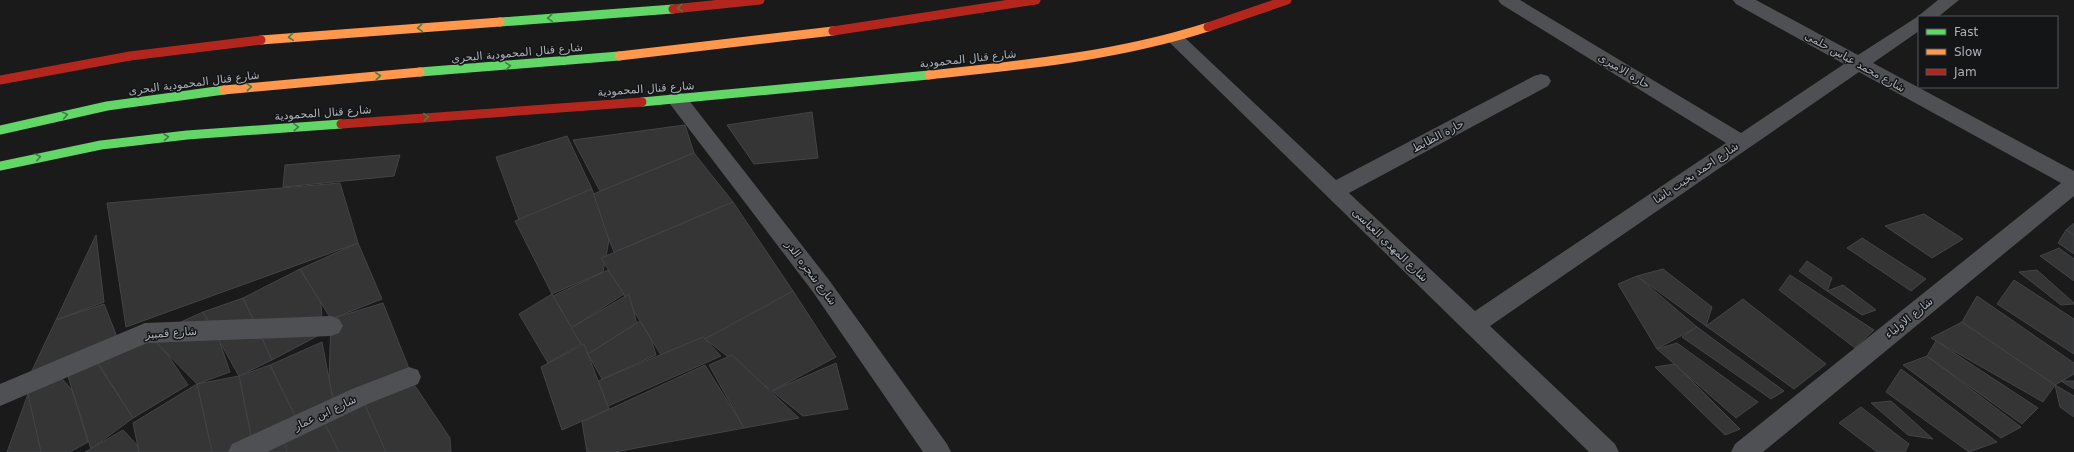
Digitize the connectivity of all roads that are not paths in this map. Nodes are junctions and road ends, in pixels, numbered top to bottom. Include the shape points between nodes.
1 (760, 0) edge
2 (1036, 0) edge
3 (1287, 0) edge
4 (1507, 0) edge
5 (1742, 0) edge
6 (1950, 0) edge
7 (1927, 16) edge
8 (1918, 23) edge
9 (1175, 39) junction
10 (1858, 64) junction
11 (0, 80) edge
12 (1541, 81) dead end
13 (677, 99) junction
14 (0, 130) edge
15 (1741, 143) junction
16 (0, 166) edge
17 (2074, 180) edge
18 (2074, 184) edge
19 (1334, 191) junction
20 (1473, 325) junction
21 (331, 326) dead end
22 (409, 377) dead end
23 (0, 395) edge
24 (242, 452) edge
25 (938, 452) edge
26 (1606, 452) edge
27 (1744, 452) edge

1 -> 11 main road via 616,14 243,42 92,62
14 -> 2 main road, شارع قنال المحمودية البحرى via 142,100 228,89 694,49 820,34
3 - 9 main road, شارع قنال المحمودية
4 - 15 street, حارة الاميرى
5 - 10 street, شارع محمد عباس حلمى
6 - 7 street
8 - 10 street, شارع احمد بخيت باشا
9 - 13 main road, شارع قنال المحمودية via 1096,55 1013,67
9 - 19 street, شارع المهدي العباسى
10 - 15 street, شارع احمد بخيت باشا
10 - 17 street, شارع محمد عباس حلمى
12 - 19 street, حارة الظابط
16 -> 13 main road, شارع قنال المحمودية via 100,146 187,135
13 - 25 street, شارع شجره الدر via 821,286
15 - 20 street, شارع احمد بخيت باشا
18 - 27 street, شارع الاولياء
19 - 20 street, شارع المهدي العباسى
20 - 26 street, شارع المهدي العباسى
21 - 23 street, شارع قمبيز via 145,333
22 - 24 street, شارع ابن عمار via 361,396

